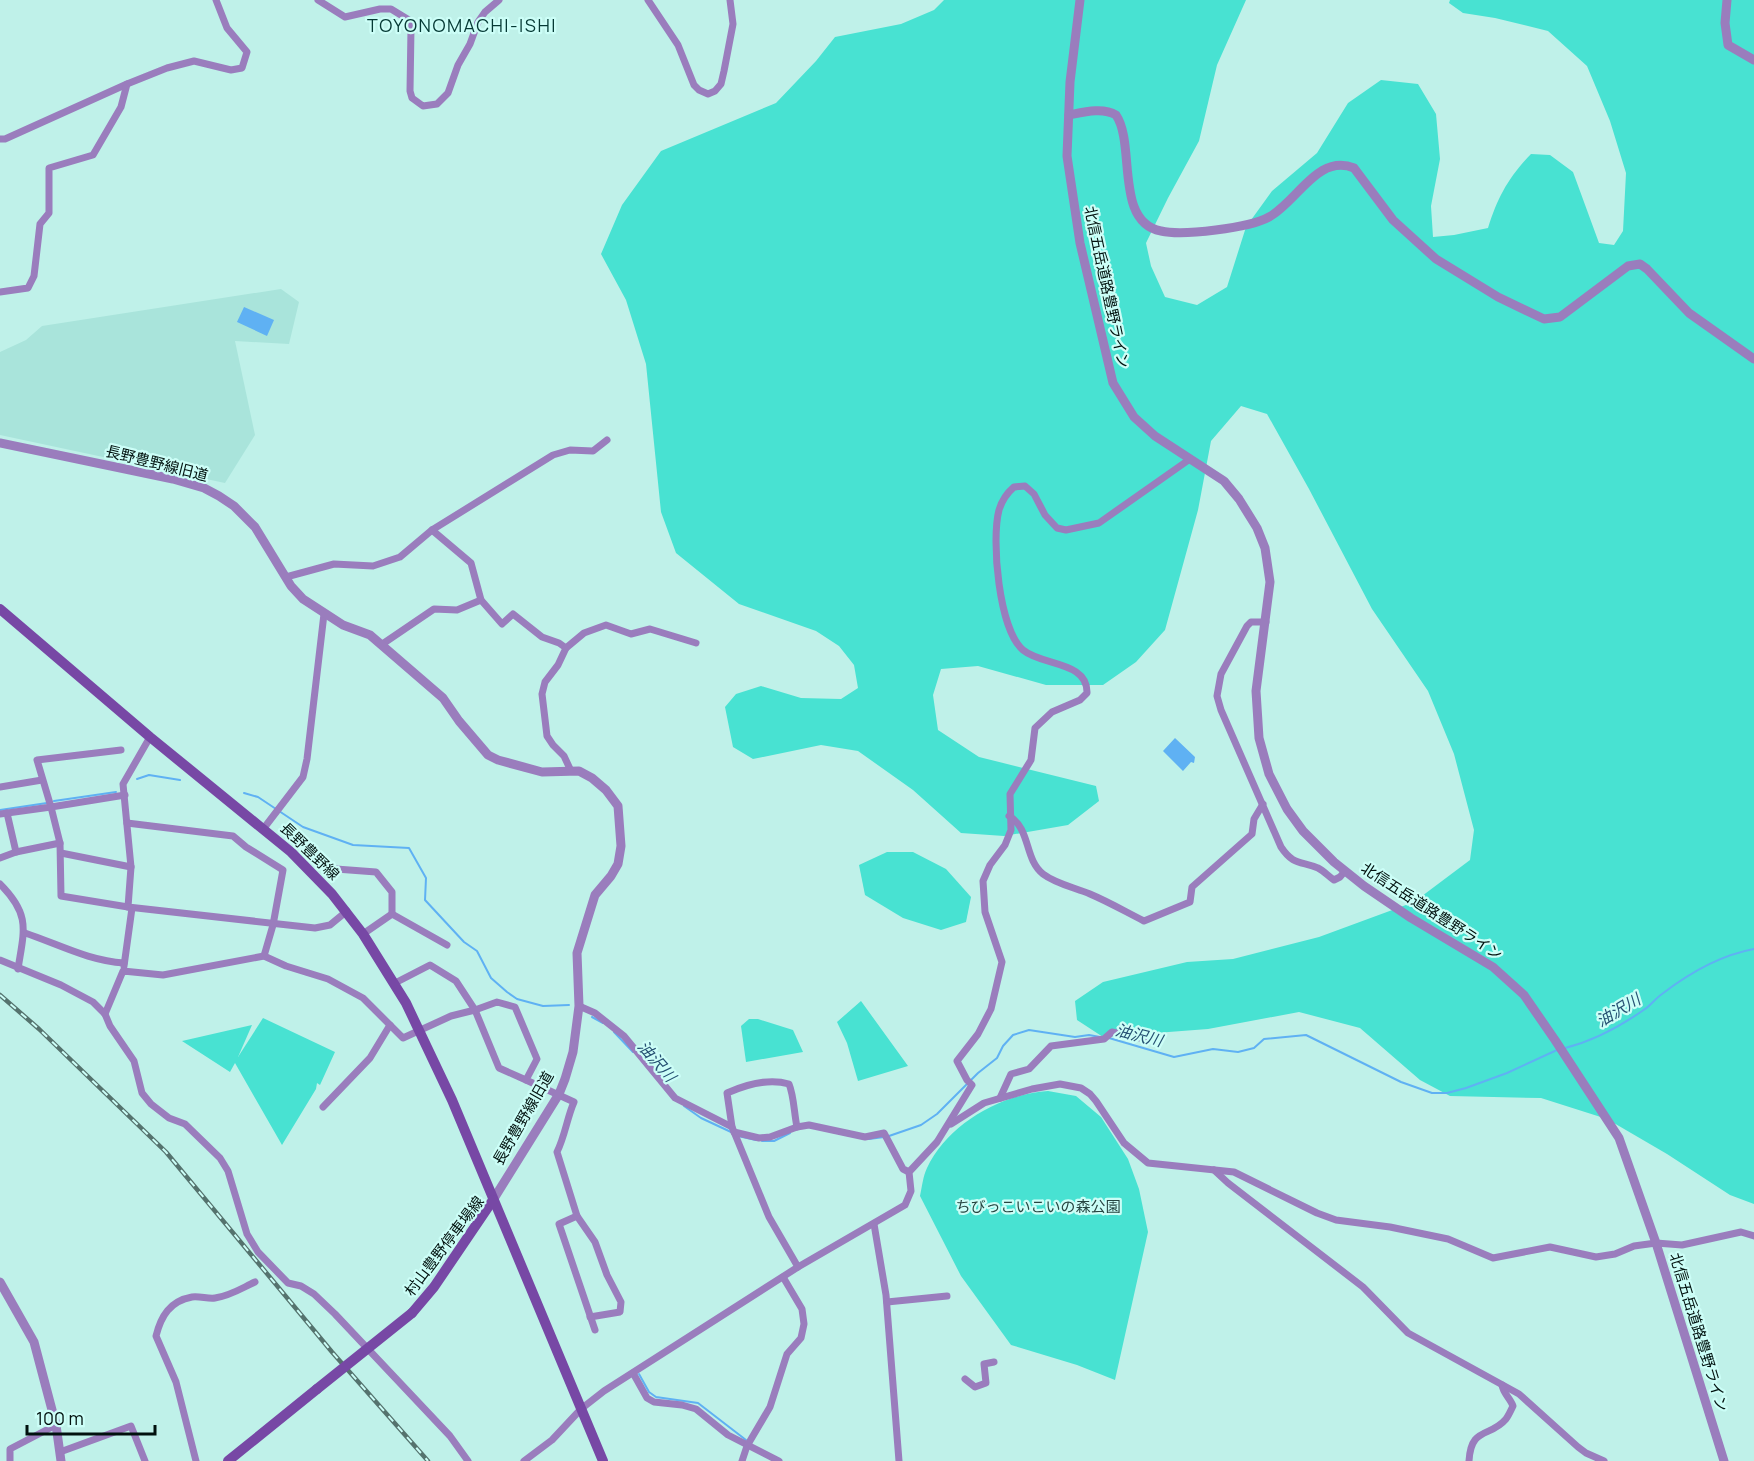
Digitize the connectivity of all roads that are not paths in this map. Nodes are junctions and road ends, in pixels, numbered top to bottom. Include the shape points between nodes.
1 (216, 0) edge
2 (318, 0) edge
3 (499, 0) edge
4 (648, 0) edge
5 (730, 0) edge
6 (1080, 0) edge
7 (1726, 0) edge
8 (1754, 60) edge
9 (127, 84) junction
10 (1069, 115) junction
11 (0, 139) edge
12 (0, 292) edge
13 (1754, 359) edge
14 (607, 440) dead end
15 (0, 443) edge
16 (1190, 459) junction
17 (432, 530) junction
18 (286, 577) junction
19 (481, 600) junction
20 (0, 609) edge
21 (324, 614) junction
22 (1266, 622) junction
23 (696, 643) dead end
24 (381, 645) junction
25 (566, 648) junction
26 (150, 738) junction
27 (121, 750) dead end
28 (571, 771) junction
29 (42, 780) junction
30 (0, 787) edge
31 (124, 795) junction
32 (1263, 804) junction
33 (51, 807) junction
34 (4, 814) edge
35 (1009, 816) junction
36 (127, 823) junction
37 (264, 828) junction
38 (60, 843) junction
39 (16, 852) junction
40 (61, 853) junction
41 (0, 858) edge
42 (130, 867) junction
43 (336, 869) dead end
44 (1345, 871) junction
45 (0, 884) edge
46 (130, 908) junction
47 (347, 911) junction
48 (392, 914) junction
49 (273, 924) junction
50 (25, 933) junction
51 (363, 934) junction
52 (447, 945) dead end
53 (264, 956) junction
54 (0, 960) edge
55 (124, 963) junction
56 (18, 969) junction
57 (123, 971) junction
58 (395, 983) junction
59 (579, 1006) junction
60 (475, 1010) junction
61 (105, 1014) junction
62 (390, 1025) junction
63 (419, 1029) junction
64 (1145, 1038) dead end
65 (526, 1080) junction
66 (559, 1094) junction
67 (1000, 1098) junction
68 (323, 1107) dead end
69 (949, 1125) junction
70 (797, 1127) junction
71 (734, 1131) junction
72 (1214, 1170) junction
73 (909, 1172) junction
74 (493, 1200) junction
75 (577, 1216) junction
76 (874, 1224) junction
77 (1754, 1236) edge
78 (1656, 1244) junction
79 (798, 1267) junction
80 (783, 1277) junction
81 (0, 1282) edge
82 (255, 1282) dead end
83 (947, 1296) dead end
84 (887, 1302) junction
85 (591, 1317) junction
86 (595, 1330) dead end
87 (994, 1362) dead end
88 (633, 1373) junction
89 (964, 1379) dead end
90 (1502, 1385) junction
91 (581, 1409) junction
92 (56, 1425) junction
93 (747, 1446) junction
94 (61, 1456) edge
95 (194, 1460) edge
96 (10, 1461) edge
97 (145, 1461) edge
98 (228, 1461) edge
99 (468, 1461) edge
100 (524, 1461) edge
101 (603, 1461) edge
102 (742, 1461) edge
103 (779, 1461) edge
104 (899, 1461) edge
105 (1469, 1461) edge
106 (1604, 1461) edge
107 (1723, 1461) edge

1 - 9 street via 227,28 247,52 242,68 231,70 194,61
2 - 3 street via 345,17 391,9 409,20 410,91 412,98 423,106 437,104 448,93 478,22
4 - 5 street via 678,45 694,85 708,93 716,92 723,77 733,24
6 - 10 street, 北信五岳道路豊野ライン
7 - 8 street via 1728,45
9 - 11 street
9 - 12 street via 121,107 93,155 49,168 49,213 40,224 34,276 28,288
10 - 13 street via 1110,111 1116,115 1124,134 1135,208 1143,222 1155,230 1193,232 1267,218 1324,169 1346,165 1354,168 1394,219 1436,259 1498,297 1544,319 1560,317 1628,266 1640,264 1689,313
10 - 16 street, 北信五岳道路豊野ライン via 1067,156 1080,243 1113,383 1134,417
14 - 17 street via 593,451 570,450 553,455
15 - 18 street, 長野豊野線旧道 via 204,488 247,518
16 - 22 street, 北信五岳道路豊野ライン via 1224,481 1257,528 1265,548 1270,582
16 - 35 street via 1099,523 1058,529 1025,486 1014,487 1002,502 996,538 1007,626 1024,651 1078,672 1087,688 1084,698 1052,712 1035,728 1031,760 1010,794
17 - 18 street via 400,557 373,566 333,564
17 - 19 street via 471,563
18 - 21 street, 長野豊野線旧道 via 303,599
19 - 24 street via 457,610 434,609
19 - 25 street via 502,624 513,614 542,637
20 - 26 main road, 長野豊野線
21 - 24 street, 長野豊野線旧道 via 370,635
21 - 37 street via 303,777
22 - 32 street via 1251,622 1247,626 1221,674 1217,696
22 - 44 street, 北信五岳道路豊野ライン via 1256,691 1259,738 1269,774 1303,831
23 - 25 street via 650,629 631,634 606,625 584,633
24 - 28 street, 長野豊野線旧道 via 443,698 488,755 542,772
25 - 28 street via 542,694 547,736
26 - 31 street via 123,784
26 - 37 main road, 長野豊野線
27 - 29 street via 37,760
28 - 59 street, 長野豊野線旧道 via 592,778 618,806 621,846 618,864 595,895 577,954
29 - 30 street
29 - 33 street
31 - 33 street
31 - 36 street
32 - 35 street via 1254,819 1252,834 1192,887 1190,902 1144,921 1043,874 1035,866 1018,821
32 - 44 street via 1288,857 1334,879
33 - 34 street
33 - 38 street
34 - 39 street
35 - 69 street via 1011,830 983,881 985,912 1002,963 991,1009 957,1061 970,1082
36 - 42 street
36 - 49 street via 233,836 283,870
37 - 47 main road, 長野豊野線
38 - 39 street
38 - 40 street
39 - 41 street
40 - 42 street
40 - 46 street via 61,896
42 - 46 street
43 - 48 street via 376,872 392,892
44 - 78 street, 北信五岳道路豊野ライン via 1411,918 1493,968 1524,995 1619,1138
45 - 50 street via 15,898
46 - 49 street
46 - 55 street
47 - 49 street via 330,925 315,928
47 - 51 main road, 長野豊野線
48 - 51 street
48 - 52 street
49 - 53 street
50 - 55 street via 87,956
50 - 56 street
51 - 58 main road, 長野豊野線
53 - 57 street via 163,975
53 - 62 street via 328,979 363,998
54 - 56 street
55 - 57 street
56 - 61 street via 72,991
57 - 61 street
58 - 60 street via 430,965 456,981
58 - 63 main road, 長野豊野線
59 - 66 street, 長野豊野線旧道 via 573,1052
59 - 71 street via 595,1013 624,1036 675,1098
60 - 63 street
60 - 65 street via 499,1068
60 - 65 street via 497,1002 515,1007 537,1059
61 - 99 street via 134,1061 142,1093 169,1118 185,1124 220,1158 228,1171 247,1234 258,1252 288,1284 314,1294 335,1314 450,1436
62 - 63 street via 403,1038
62 - 68 street via 370,1058
63 - 74 main road, 長野豊野線
64 - 67 street via 1112,1032 1104,1039 1051,1046 1029,1069 1011,1074
65 - 66 street
66 - 74 street, 長野豊野線旧道
66 - 75 street via 574,1102 557,1152
67 - 69 street via 984,1103
67 - 72 street via 1060,1083 1081,1088 1096,1101 1124,1143 1148,1163
69 - 73 street
70 - 71 street via 759,1138
70 - 71 street via 789,1084 767,1082 727,1093
70 - 73 street via 809,1125 865,1137 887,1136 903,1169
71 - 79 street via 769,1217
72 - 78 street via 1234,1172 1336,1220 1448,1239 1493,1258 1550,1247 1596,1257
72 - 90 street via 1363,1287 1408,1333
73 - 76 street via 911,1191 905,1205
74 - 91 main road, 村山豊野停車場線
74 - 98 main road, 村山豊野停車場線, bridge via 412,1313
75 - 85 street via 559,1224
75 - 85 street via 595,1242 621,1302 620,1312
76 - 79 street
76 - 84 street
77 - 78 street via 1741,1233 1692,1243
78 - 107 street, 北信五岳道路豊野ライン
79 - 80 street
80 - 88 street
80 - 93 street via 802,1309 804,1324 801,1338 787,1354 770,1407
81 - 92 street via 34,1342
82 - 95 street via 214,1299 193,1297 175,1302 164,1313 157,1329 156,1336 176,1382
83 - 84 street
84 - 104 street
85 - 86 street
87 - 89 street via 984,1364 986,1383 975,1387
88 - 91 street
88 - 93 street via 647,1398 696,1409
90 - 105 street via 1514,1406 1505,1420 1472,1443
90 - 106 street via 1519,1394 1586,1453
91 - 100 street via 552,1440
91 - 101 main road, 村山豊野停車場線
92 - 94 street
92 - 96 street via 10,1449
93 - 102 street
93 - 103 street
94 - 97 street via 131,1426

